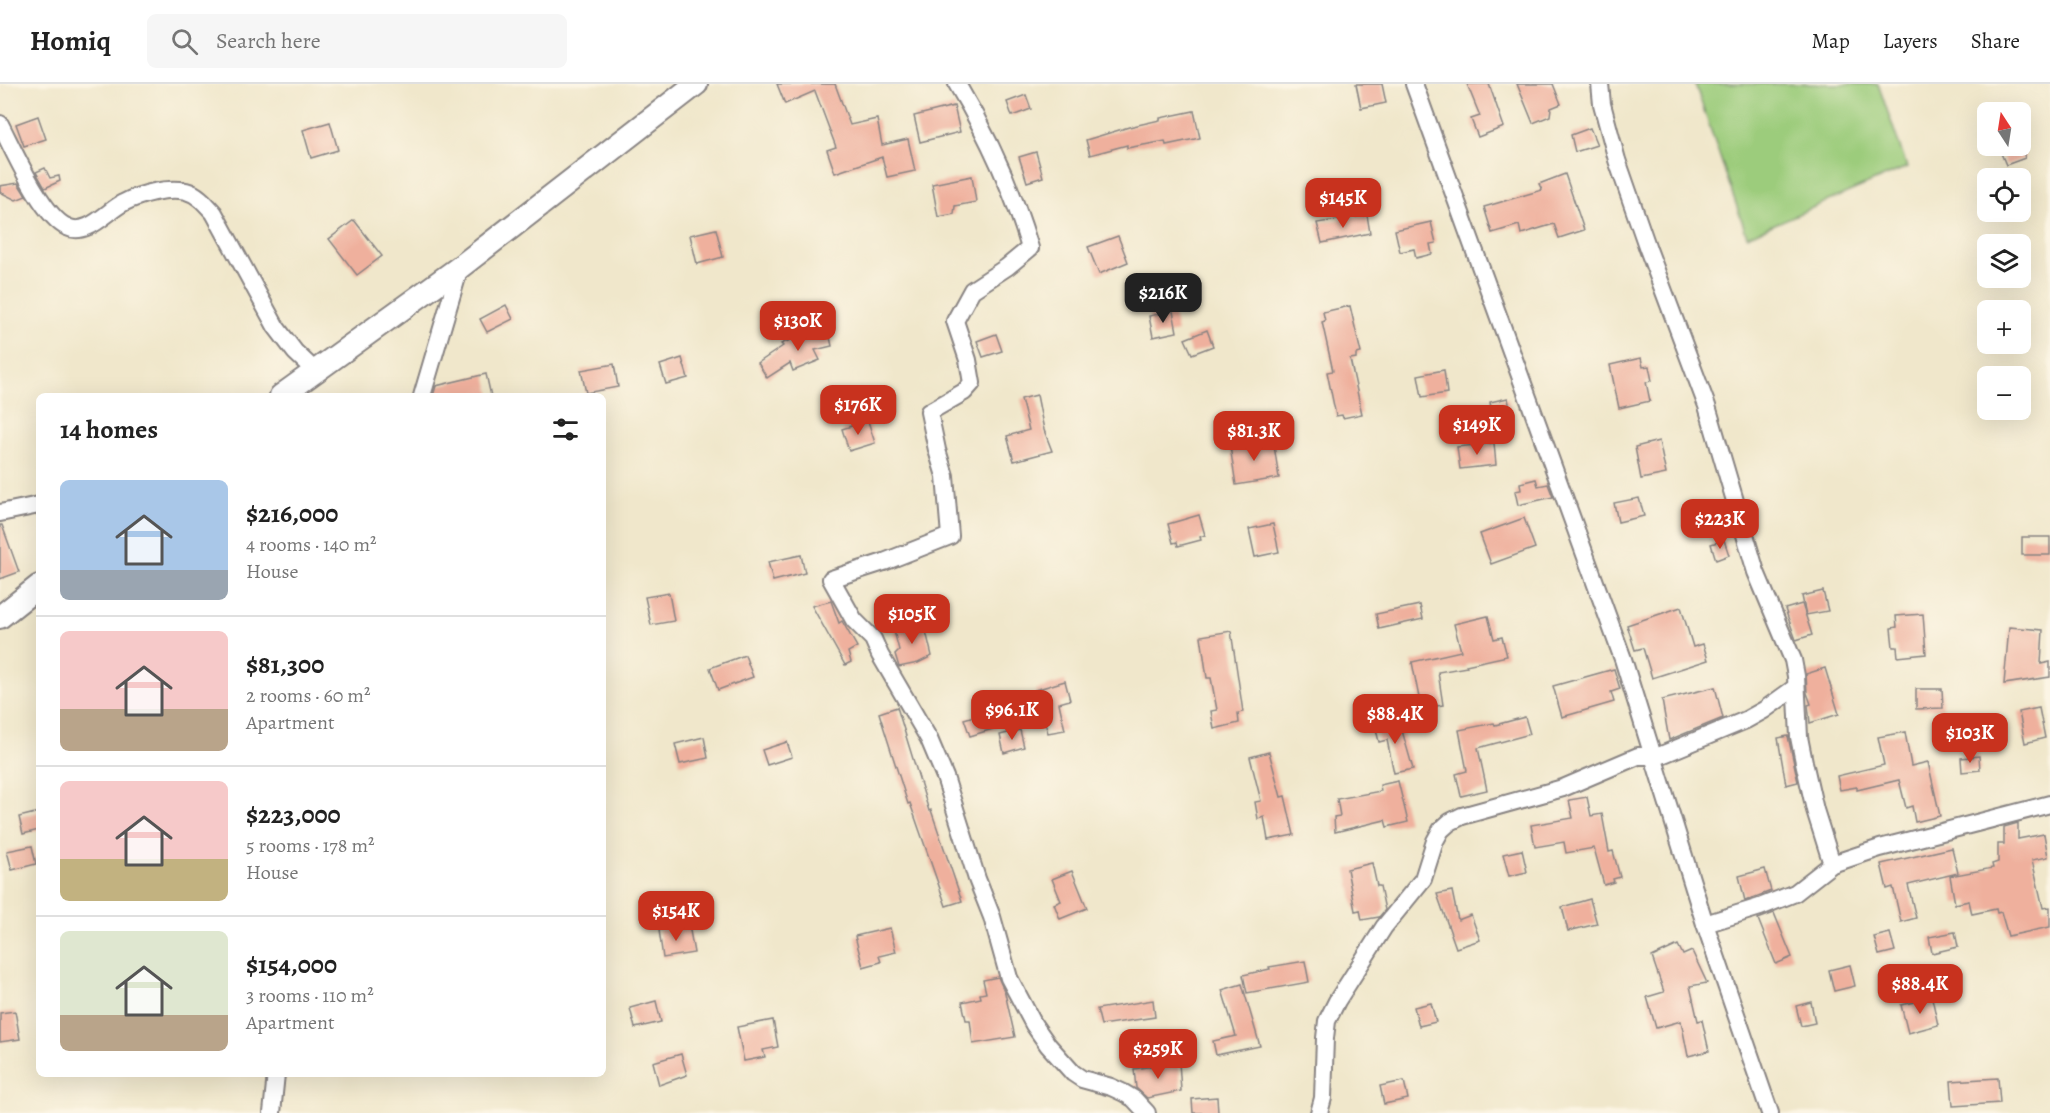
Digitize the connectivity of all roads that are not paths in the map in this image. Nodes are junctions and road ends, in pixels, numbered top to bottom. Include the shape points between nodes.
1 (696, 84) edge
2 (957, 84) edge
3 (1414, 84) edge
4 (1600, 84) edge
5 (0, 124) edge
6 (460, 267) junction
7 (315, 371) junction
8 (285, 393) edge
9 (423, 393) edge
10 (36, 506) edge
11 (0, 513) edge
12 (36, 588) edge
13 (0, 617) edge
14 (1796, 687) junction
15 (1654, 758) junction
16 (2050, 804) edge
17 (1832, 864) junction
18 (1705, 924) junction
19 (276, 1077) edge
20 (272, 1113) edge
21 (1147, 1113) edge
22 (1319, 1113) edge
23 (1770, 1113) edge

1 - 6 street
2 - 21 street via 999,161 1030,248 972,290 955,321 972,383 929,412 945,476 950,536 831,579 854,620 873,639 929,740 992,917 1009,978 1034,1025 1073,1073 1124,1093
3 - 15 street via 1623,659
4 - 14 street via 1617,160 1707,406 1756,572 1790,650
5 - 7 street via 39,198 65,227 85,227 122,203 151,193 186,191 202,200 214,213 276,327
6 - 7 street
6 - 9 street
7 - 8 street
10 - 11 street
12 - 13 street
14 - 15 street via 1746,720
14 - 17 street via 1804,762
15 - 18 street
15 - 22 street via 1638,756 1563,788 1462,816 1441,830 1423,879 1376,938 1337,1000 1325,1038
16 - 17 street
17 - 18 street via 1795,893
18 - 23 street
19 - 20 street

